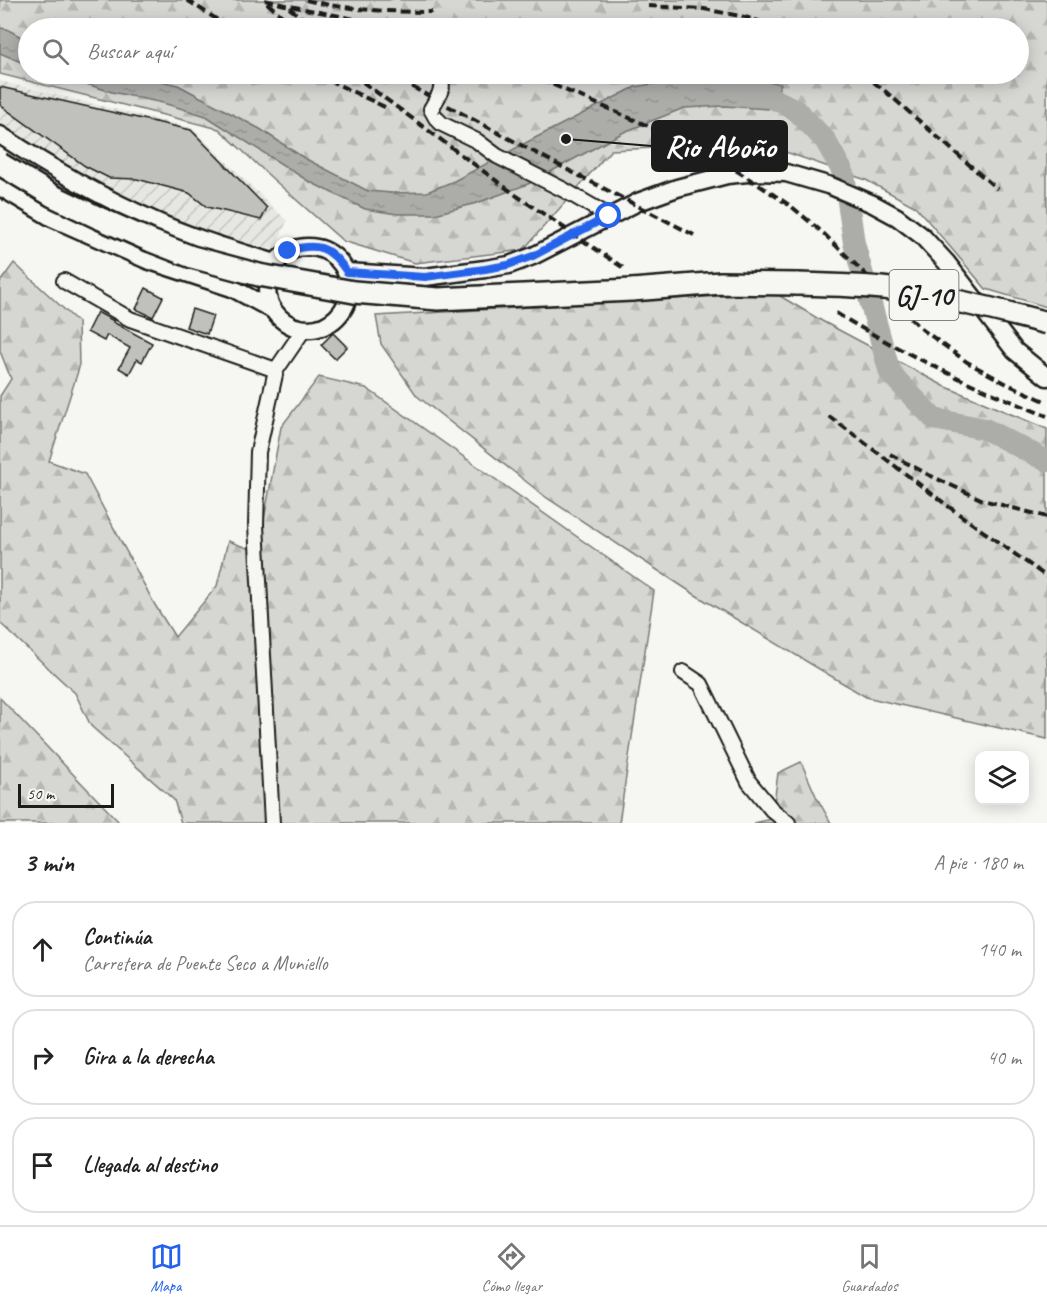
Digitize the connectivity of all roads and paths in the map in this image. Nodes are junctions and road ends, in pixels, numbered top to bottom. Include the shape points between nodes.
1 (441, 84) edge
2 (0, 135) edge
3 (0, 164) edge
4 (0, 187) edge
5 (609, 216) junction
6 (275, 262) junction
7 (347, 272) junction
8 (64, 281) dead end
9 (273, 310) junction
10 (1047, 323) edge
11 (304, 329) junction
12 (276, 370) junction
13 (1047, 377) edge
14 (683, 672) dead end
15 (272, 823) edge
16 (789, 823) edge

1 - 5 street, bridge via 432,109 442,124
2 - 6 street via 88,188 153,220
3 - 10 highway, GJ-10, bridge via 53,196 192,256 259,275 354,292 438,299 721,283 850,285 899,290
4 - 9 street via 52,218 147,260 232,288
5 - 7 street via 508,265 425,277
5 - 13 street via 677,188 727,175 786,173 831,186 897,217 922,236 1015,351
6 - 7 street via 288,251 305,246 322,248 337,257
6 - 9 street via 267,286
7 - 11 street via 350,286 342,312 319,328
8 - 12 street via 130,319
9 - 11 street via 286,323
11 - 12 street
12 - 15 street via 258,452 256,525
14 - 16 street via 701,684 749,782 772,810

